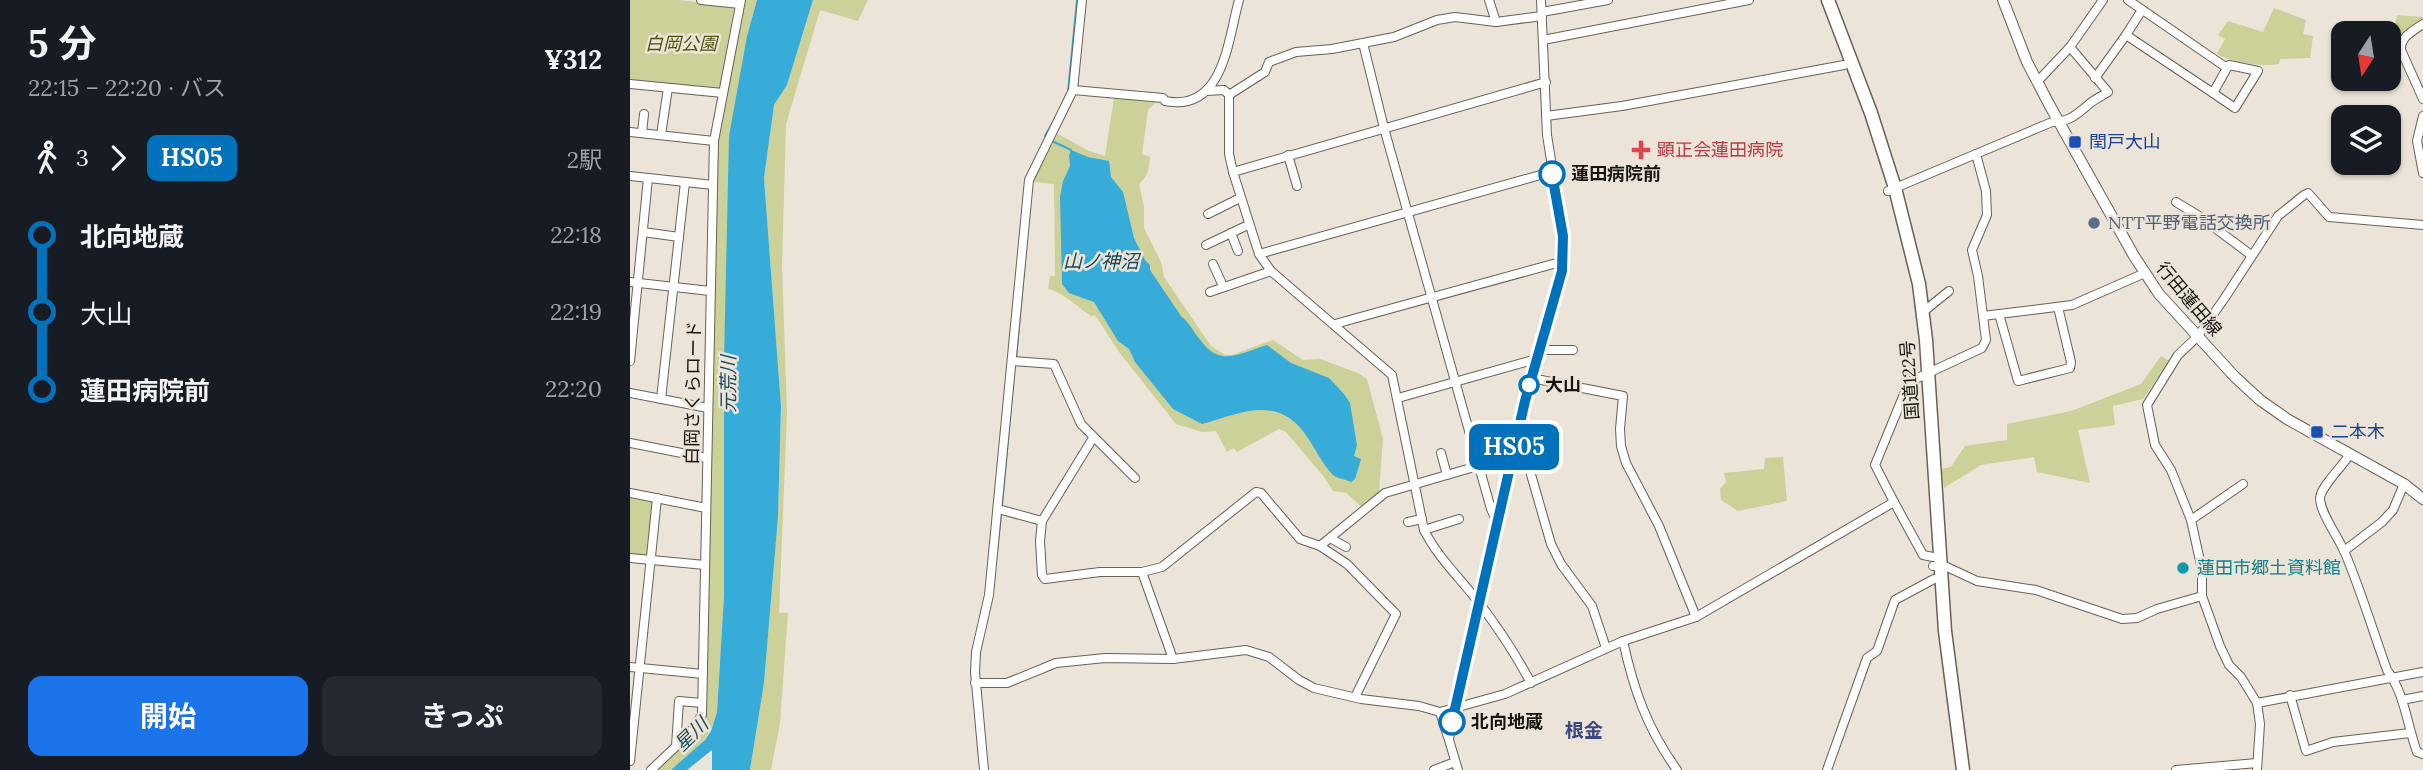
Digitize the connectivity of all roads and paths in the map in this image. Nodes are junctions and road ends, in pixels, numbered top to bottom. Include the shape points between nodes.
1 (701, 0) edge
2 (711, 0) edge
3 (1082, 0) edge
4 (1239, 0) edge
5 (1489, 0) edge
6 (1541, 0) edge
7 (1608, 0) edge
8 (1749, 0) edge
9 (1821, 0) edge
10 (1828, 0) edge
11 (2003, 0) edge
12 (2103, 0) edge
13 (2128, 0) edge
14 (740, 2) edge
15 (2142, 10) junction
16 (1542, 14) junction
17 (1496, 22) junction
18 (2423, 23) edge
19 (2126, 35) junction
20 (1543, 40) junction
21 (1363, 43) junction
22 (2070, 47) junction
23 (1844, 65) junction
24 (2227, 68) junction
25 (2095, 78) junction
26 (1546, 82) junction
27 (2037, 82) junction
28 (630, 84) edge
29 (667, 88) junction
30 (1073, 90) junction
31 (1206, 91) junction
32 (723, 93) junction
33 (2213, 93) junction
34 (1229, 95) junction
35 (2423, 99) edge
36 (644, 114) dead end
37 (1546, 116) junction
38 (2423, 116) edge
39 (2059, 122) junction
40 (1384, 128) junction
41 (630, 132) edge
42 (642, 133) junction
43 (661, 135) junction
44 (714, 141) junction
45 (2420, 142) edge
46 (1976, 154) junction
47 (1288, 155) junction
48 (1233, 172) junction
49 (1551, 173) junction
50 (2423, 173) edge
51 (630, 176) edge
52 (648, 177) junction
53 (685, 182) junction
54 (713, 184) junction
55 (1297, 186) dead end
56 (1891, 189) junction
57 (1240, 198) junction
58 (2176, 202) dead end
59 (1408, 213) junction
60 (1208, 214) dead end
61 (1248, 225) junction
62 (2423, 225) edge
63 (643, 232) junction
64 (1231, 233) junction
65 (679, 237) junction
66 (1206, 246) dead end
67 (1238, 251) dead end
68 (1259, 254) junction
69 (2251, 255) junction
70 (1564, 261) junction
71 (1213, 264) dead end
72 (1271, 271) junction
73 (2145, 273) junction
74 (634, 283) edge
75 (1223, 286) junction
76 (673, 287) junction
77 (1949, 290) dead end
78 (710, 291) junction
79 (1210, 292) dead end
80 (1432, 297) junction
81 (2058, 307) junction
82 (1923, 312) junction
83 (1999, 314) junction
84 (1983, 316) junction
85 (1335, 324) junction
86 (2198, 336) junction
87 (1538, 349) junction
88 (1573, 350) dead end
89 (1536, 359) junction
90 (630, 360) edge
91 (1012, 361) junction
92 (1924, 375) junction
93 (1531, 378) junction
94 (1456, 381) junction
95 (630, 393) edge
96 (1398, 398) junction
97 (661, 399) junction
98 (1080, 401) dead end
99 (1073, 407) junction
100 (708, 408) junction
101 (1519, 424) junction
102 (1093, 438) junction
103 (630, 443) edge
104 (1441, 453) dead end
105 (2350, 454) junction
106 (1512, 456) junction
107 (707, 458) junction
108 (1479, 466) junction
109 (1447, 475) junction
110 (1135, 478) dead end
111 (2404, 484) junction
112 (1415, 485) junction
113 (2243, 485) dead end
114 (630, 493) edge
115 (657, 498) junction
116 (2423, 499) edge
117 (1894, 502) junction
118 (706, 508) junction
119 (998, 509) junction
120 (1422, 519) junction
121 (1459, 519) dead end
122 (2192, 520) junction
123 (1042, 521) junction
124 (1408, 522) dead end
125 (1497, 522) junction
126 (1424, 530) junction
127 (1330, 538) junction
128 (1320, 546) junction
129 (1346, 547) dead end
130 (2344, 551) junction
131 (630, 558) edge
132 (650, 560) junction
133 (705, 565) junction
134 (1936, 569) junction
135 (1142, 572) junction
136 (2202, 596) junction
137 (1479, 603) junction
138 (1696, 617) junction
139 (1623, 641) junction
140 (1606, 648) junction
141 (1173, 659) junction
142 (635, 667) edge
143 (2423, 672) edge
144 (703, 674) junction
145 (2393, 679) junction
146 (975, 683) junction
147 (1531, 683) junction
148 (2290, 695) junction
149 (2423, 696) edge
150 (1356, 697) junction
151 (2402, 700) junction
152 (702, 703) junction
153 (2257, 703) junction
154 (1455, 706) junction
155 (1440, 712) junction
156 (2410, 733) junction
157 (1449, 740) junction
158 (676, 746) junction
159 (2423, 754) edge
160 (630, 761) edge
161 (1456, 766) edge
162 (2257, 766) edge
163 (651, 770) edge
164 (984, 770) edge
165 (1434, 770) edge
166 (1677, 770) edge
167 (1827, 770) edge
168 (1956, 770) edge
169 (1963, 770) edge
170 (2176, 770) edge

1 - 2 street
2 - 14 street
3 - 30 street
4 - 31 street via 1225,58
5 - 17 street
6 - 16 street
7 - 16 street
8 - 20 street
9 - 23 highway, 国道122号
10 - 56 highway, 国道122号 via 1871,113
11 - 27 main road, 行田蓮田線
12 - 22 street
13 - 15 street
14 - 32 street, 白岡さくらロード
15 - 19 street
15 - 24 street
16 - 17 street
16 - 20 street
17 - 21 street via 1455,17
18 - 35 street via 2402,39 2400,51
19 - 25 street
19 - 33 street
20 - 26 street
21 - 34 street via 1296,51 1269,62 1265,72
21 - 40 street
22 - 25 street
22 - 27 street
23 - 37 street
23 - 56 highway, 国道122号
24 - 33 street
24 - 33 street via 2258,71 2235,108
25 - 39 street via 2108,92
26 - 37 street
26 - 40 street
27 - 39 main road, 行田蓮田線
28 - 29 street
29 - 32 street
29 - 43 street
30 - 31 street via 1163,98 1179,104
30 - 91 street via 1029,180
31 - 34 street via 1224,90
32 - 44 street, 白岡さくらロード
34 - 48 street
36 - 42 street
37 - 49 street
38 - 45 street
39 - 46 street
39 - 73 main road, 行田蓮田線
40 - 47 street
40 - 59 street
41 - 42 street
42 - 43 street
43 - 44 street
44 - 54 street, 白岡さくらロード
45 - 50 street
46 - 56 street
46 - 84 street via 1986,191 1987,215 1972,250
47 - 48 street
47 - 55 street
48 - 57 street
49 - 59 street
49 - 70 street
51 - 52 street
52 - 53 street
52 - 63 street
53 - 54 street
53 - 65 street
54 - 78 street, 白岡さくらロード
56 - 82 highway, 国道122号 via 1911,248
56 - 92 highway, 国道122号
57 - 60 street
57 - 61 street
58 - 69 street
59 - 68 street
59 - 80 street
61 - 64 street
61 - 68 street
62 - 69 street via 2329,217 2308,193 2278,216
63 - 65 street
63 - 74 street
64 - 66 street
64 - 67 street
65 - 76 street
68 - 72 street
69 - 86 street
70 - 80 street
70 - 87 street
71 - 75 street
72 - 75 street
72 - 85 street
73 - 81 street
73 - 86 main road, 行田蓮田線
74 - 76 street
74 - 90 street
75 - 79 street
76 - 78 street
76 - 97 street
77 - 82 street
78 - 100 street, 白岡さくらロード
80 - 85 street
80 - 94 street
81 - 83 street
81 - 83 street via 2070,368 2018,381
82 - 92 highway, 国道122号
83 - 84 street
84 - 92 street via 1986,340 1982,348
85 - 96 street via 1392,375
86 - 105 main road, 行田蓮田線 via 2260,400
86 - 122 street via 2178,355 2147,404 2155,445
87 - 88 street
87 - 89 street
89 - 93 street
89 - 94 street
91 - 99 street via 1054,364
91 - 119 street
92 - 117 street via 1909,382 1875,465
92 - 134 highway, 国道122号
93 - 101 street
93 - 138 street via 1623,396 1620,429 1626,463 1659,526
94 - 96 street
94 - 108 street
95 - 97 street
96 - 112 street
97 - 100 street
98 - 99 street
99 - 102 street
100 - 107 street, 白岡さくらロード
101 - 106 street
101 - 140 street via 1551,544 1592,606
102 - 110 street
102 - 123 street
103 - 107 street
104 - 109 street
105 - 111 main road, 行田蓮田線
105 - 130 street via 2325,485 2320,499
106 - 108 street
106 - 125 street
107 - 118 street, 白岡さくらロード
108 - 109 street
108 - 125 street
109 - 112 street
111 - 116 main road, 行田蓮田線
111 - 130 street via 2393,510
112 - 120 street
112 - 127 street via 1385,493
113 - 122 street
114 - 115 street
115 - 118 street
115 - 132 street
117 - 134 street via 1923,555
117 - 138 street
118 - 133 street, 白岡さくらロード
119 - 123 street
119 - 146 street
120 - 124 street
120 - 126 street
121 - 126 street
122 - 136 street
123 - 135 street via 1045,579
125 - 137 street
126 - 137 street
127 - 128 street
127 - 129 street
128 - 135 street via 1300,539 1256,492 1162,567
128 - 150 street via 1347,564 1396,614
130 - 145 street
131 - 132 street
132 - 133 street
132 - 142 street
133 - 144 street, 白岡さくらロード
134 - 136 street via 2036,590 2122,619
134 - 167 street via 1895,600 1877,651 1867,658
134 - 168 highway, 国道122号 via 1944,688
134 - 169 highway, 国道122号
135 - 141 street
136 - 153 street via 2229,665
137 - 147 street via 1514,650
137 - 154 street
138 - 139 street
139 - 140 street
139 - 166 street via 1638,701
140 - 147 street
141 - 146 street via 1056,663 1007,683
141 - 150 street via 1246,649 1269,657 1314,688
142 - 144 street
142 - 160 street
143 - 145 street
144 - 152 street, 白岡さくらロード
145 - 148 street
145 - 151 street
146 - 164 street
147 - 154 street
148 - 153 street
148 - 156 street via 2306,751 2333,742
149 - 151 street
150 - 155 street
151 - 156 street
152 - 158 street, 白岡さくらロード via 702,715
152 - 158 street via 678,701
153 - 162 street
154 - 155 street
154 - 157 street
155 - 157 street
156 - 159 street via 2417,752
157 - 161 street
158 - 163 street, 白岡さくらロード
161 - 165 street
162 - 170 street

